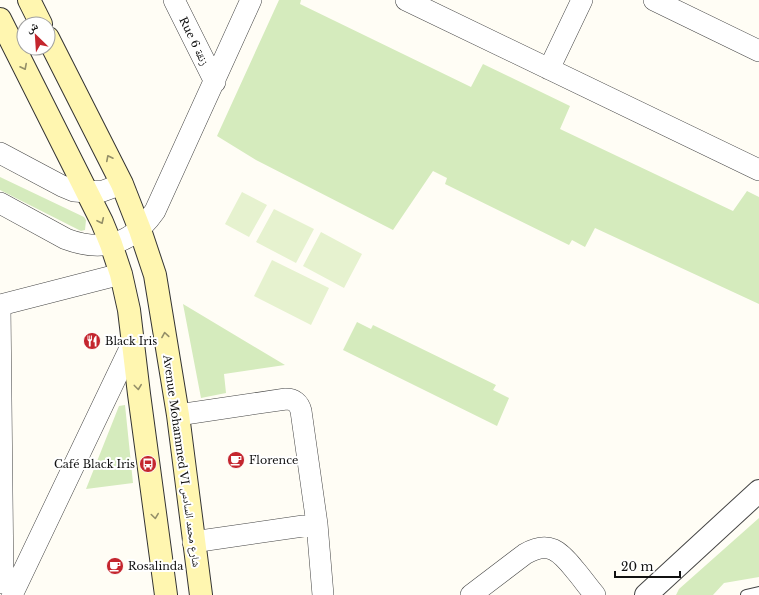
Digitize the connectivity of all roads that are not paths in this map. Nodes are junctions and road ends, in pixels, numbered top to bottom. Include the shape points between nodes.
1 (28, 0) edge
2 (174, 0) edge
3 (251, 0) edge
4 (406, 0) edge
5 (582, 0) edge
6 (654, 0) edge
7 (684, 6) edge
8 (37, 16) edge
9 (0, 19) edge
10 (759, 51) edge
11 (56, 54) edge
12 (549, 69) junction
13 (214, 82) junction
14 (0, 153) edge
15 (759, 170) edge
16 (122, 184) junction
17 (87, 192) junction
18 (0, 203) edge
19 (140, 230) junction
20 (111, 244) junction
21 (121, 274) junction
22 (0, 305) edge
23 (132, 344) junction
24 (178, 415) junction
25 (759, 491) edge
26 (317, 524) junction
27 (193, 542) junction
28 (7, 588) edge
29 (759, 592) edge
30 (166, 595) edge
31 (201, 595) edge
32 (323, 595) edge
33 (471, 595) edge
34 (595, 595) edge
35 (646, 595) edge
36 (746, 595) edge

1 - 8 main road
2 - 13 street, Rue 6 زنقة
3 - 13 street
4 - 12 street
5 - 12 street
6 - 7 street
7 - 10 street
9 -> 17 main road
16 -> 11 main road, Avenue Mohammed VI شارع محمد السادس
12 - 15 street
13 - 19 street via 155,212
14 - 17 street via 62,186 74,191
16 - 17 street via 103,191
16 - 19 main road, Avenue Mohammed VI شارع محمد السادس
17 -> 20 main road
18 - 20 street via 66,239 89,245
19 - 20 street
24 -> 19 main road, Avenue Mohammed VI شارع محمد السادس via 155,275
20 - 21 main road
21 - 22 street
21 - 23 main road
22 - 28 street
23 - 28 street
23 -> 30 main road
24 - 26 street via 286,399 295,401 301,411
24 - 27 main road, Avenue Mohammed VI شارع محمد السادس
25 - 35 street
26 - 27 street
26 - 32 street
27 - 31 main road, Avenue Mohammed VI شارع محمد السادس
29 - 36 lane
33 - 34 street via 525,554 533,549 542,548 552,549 567,559

